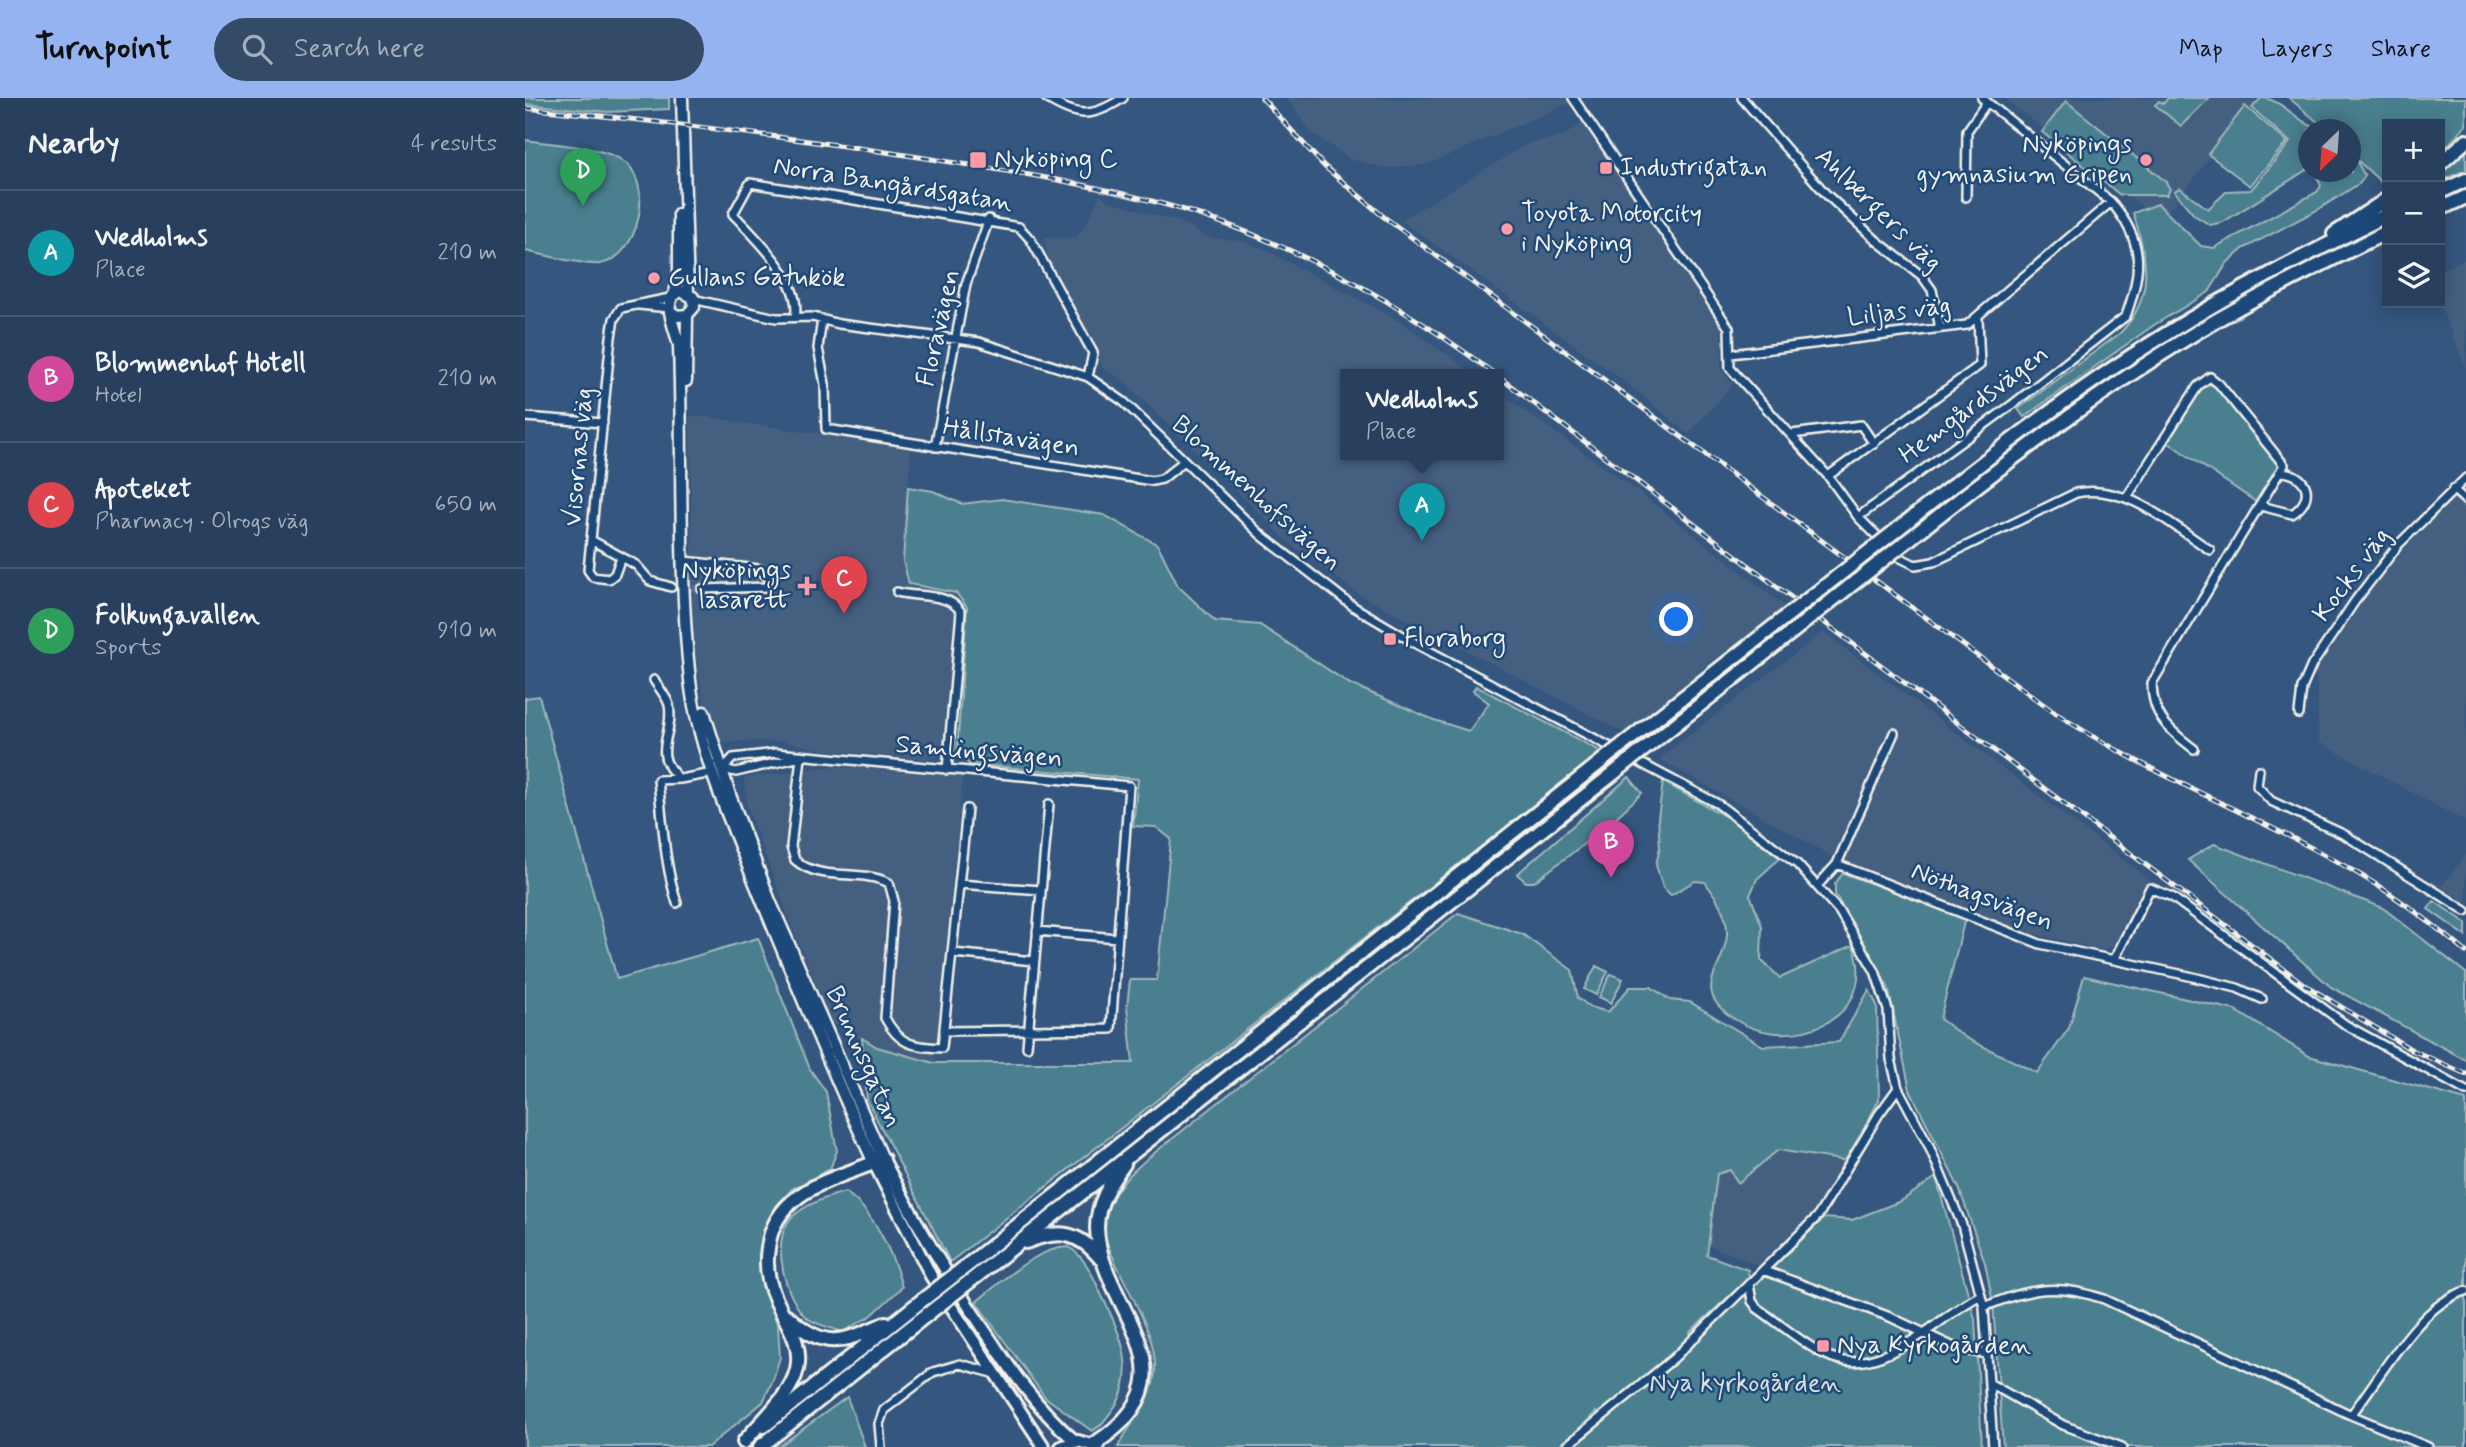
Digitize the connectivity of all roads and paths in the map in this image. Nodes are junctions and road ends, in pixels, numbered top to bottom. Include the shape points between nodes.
1 (680, 98) edge
2 (1046, 98) edge
3 (1123, 98) edge
4 (1573, 98) edge
5 (1742, 98) edge
6 (1985, 100) edge
7 (2466, 141) edge
8 (2445, 160) edge
9 (2466, 180) edge
10 (2445, 190) edge
11 (1966, 197) dead end
12 (2466, 197) edge
13 (2111, 202) junction
14 (2382, 202) edge
15 (2445, 207) edge
16 (2382, 218) edge
17 (989, 219) junction
18 (2382, 235) edge
19 (2293, 262) junction
20 (691, 296) junction
21 (671, 302) junction
22 (720, 307) junction
23 (689, 313) junction
24 (795, 317) junction
25 (1978, 318) junction
26 (821, 319) junction
27 (1940, 328) junction
28 (956, 339) junction
29 (1731, 354) junction
30 (1088, 377) junction
31 (525, 417) edge
32 (603, 423) junction
33 (1791, 434) junction
34 (1874, 444) junction
35 (935, 447) junction
36 (684, 458) junction
37 (1183, 462) junction
38 (2282, 472) junction
39 (1828, 476) junction
40 (2466, 478) edge
41 (2453, 489) junction
42 (2127, 497) junction
43 (2466, 501) edge
44 (2261, 506) junction
45 (1858, 517) junction
46 (593, 541) junction
47 (2210, 550) dead end
48 (621, 556) junction
49 (684, 561) junction
50 (769, 578) dead end
51 (671, 587) tunnel mouth
52 (768, 587) dead end
53 (702, 589) tunnel mouth
54 (897, 592) dead end
55 (654, 680) dead end
56 (2299, 714) dead end
57 (1893, 733) dead end
58 (2194, 749) dead end
59 (801, 757) junction
60 (947, 770) junction
61 (2259, 770) dead end
62 (718, 771) junction
63 (680, 779) junction
64 (1049, 804) dead end
65 (967, 809) dead end
66 (1837, 864) junction
67 (959, 884) junction
68 (1818, 885) junction
69 (1041, 890) junction
70 (677, 902) dead end
71 (2466, 911) edge
72 (1037, 931) junction
73 (1117, 938) junction
74 (953, 953) junction
75 (2115, 958) junction
76 (1034, 961) junction
77 (2262, 999) dead end
78 (1028, 1030) junction
79 (945, 1031) junction
80 (1027, 1047) dead end
81 (1898, 1088) junction
82 (2466, 1091) edge
83 (1133, 1152) junction
84 (879, 1161) junction
85 (1013, 1247) junction
86 (1105, 1264) junction
87 (1763, 1270) junction
88 (1749, 1284) junction
89 (2466, 1291) edge
90 (1981, 1295) junction
91 (1984, 1307) junction
92 (783, 1313) junction
93 (903, 1316) junction
94 (1925, 1332) junction
95 (1987, 1354) junction
96 (993, 1373) junction
97 (1989, 1383) junction
98 (2351, 1415) junction
99 (1121, 1422) junction
100 (1075, 1441) junction
101 (740, 1444) edge
102 (1096, 1446) edge
103 (760, 1447) edge
104 (881, 1447) edge
105 (1044, 1447) edge
106 (1061, 1447) edge
107 (1112, 1447) edge
108 (1565, 1447) edge
109 (1993, 1447) edge
110 (2122, 1447) edge
111 (2428, 1447) edge

1 - 20 main road, Brunnsgatan
1 - 21 main road, Brunnsgatan via 679,273
2 - 3 street via 1086,114 1098,113
4 - 29 street via 1729,328
5 - 27 street, Ahlbergers väg via 1826,194 1922,276 1932,290
6 - 11 street via 1967,131
6 - 13 street, Hemgårdsvägen
7 - 8 highway
9 - 10 highway
12 - 15 highway
13 - 25 street, Liljas väg
13 - 45 street, Hemgårdsvägen via 2129,222 2135,238 2138,278 2126,316
14 - 19 highway
16 - 19 highway
17 - 24 street, Norra Bangårdsgatan via 750,183 733,214 760,242 797,297
17 - 28 street, Floravägen via 966,284
17 - 30 street, Norra Bangårdsgatan via 1019,227 1031,240 1093,353
18 - 83 highway, bridge via 2174,346 2040,439
19 - 93 highway, bridge via 2164,335 2071,397 1607,757
20 - 21 main road
20 - 22 street, Blommenhofsvägen
20 - 23 main road, Brunnsgatan
21 - 23 main road via 677,316
21 - 32 street, Visornas väg via 631,304 621,308 614,319
21 - 36 main road, Brunnsgatan via 679,346
22 - 23 street, Blommenhofsvägen via 699,307
22 - 24 street, Blommenhofsvägen
23 - 36 main road, Brunnsgatan
24 - 26 street, Blommenhofsvägen
25 - 27 street, Liljas väg via 1967,326
25 - 34 street via 1980,365
26 - 28 street, Blommenhofsvägen
26 - 35 street, Hållstavägen via 818,348 827,429
27 - 29 street, Liljas väg
28 - 30 street, Blommenhofsvägen via 999,347
28 - 35 street, Floravägen
29 - 33 street via 1730,368
30 - 37 street, Blommenhofsvägen via 1124,402
31 - 32 street
32 - 46 street, Visornas väg
33 - 34 street via 1861,425
33 - 39 street
34 - 39 street
35 - 37 street, Hållstavägen via 1152,481 1162,479
36 - 49 main road, Brunnsgatan
37 - 68 street, Blommenhofsvägen via 1268,541 1354,607 1737,816
38 - 42 street via 2281,459 2210,377 2194,392
38 - 44 street
38 - 44 street via 2302,479 2308,488 2307,498 2292,514
39 - 45 street
40 - 41 street, Kocks väg
41 - 43 street
41 - 56 street, Kocks väg via 2399,544 2355,601 2312,665 2302,688
42 - 45 street via 2111,492 2076,493 1933,562 1915,565 1897,556
42 - 47 street
44 - 58 street via 2152,683 2159,719
46 - 48 street
46 - 48 street, Visornas väg via 588,570 593,577 609,579
48 - 51 street via 650,581
49 - 50 street via 759,569
49 - 62 main road, Brunnsgatan via 690,681
52 - 53 street
54 - 60 street via 947,599 961,612
55 - 63 street via 669,704 664,760
57 - 66 street
59 - 60 street, Samlingsvägen
59 - 62 street, Samlingsvägen via 736,772
59 - 62 street, Samlingsvägen via 744,755
59 - 79 street via 791,846 795,860 816,872 889,883 894,901 884,1018 894,1034 911,1045 942,1048
60 - 73 street, Samlingsvägen via 1129,786
61 - 71 street via 2257,786 2271,801 2345,835
62 - 63 street
62 - 84 main road, Brunnsgatan via 838,1088
63 - 70 street via 658,780 666,867
64 - 69 street
65 - 67 street
66 - 68 street
66 - 75 street, Nöthagsvägen via 2040,944
67 - 69 street
67 - 74 street
68 - 81 street, Blommenhofsvägen via 1856,936 1883,990
69 - 72 street
72 - 73 street
72 - 76 street
73 - 78 street via 1111,1030
74 - 76 street
74 - 79 street
75 - 77 street, Nöthagsvägen via 2237,988
75 - 82 street via 2150,888 2172,897 2346,1025
76 - 78 street
78 - 79 street
78 - 80 street
81 - 87 street via 1824,1206
81 - 90 street, Blommenhofsvägen via 1946,1182
83 - 85 highway
83 - 86 highway via 1101,1204 1097,1228
84 - 92 highway via 811,1188 781,1214 771,1231 766,1264
84 - 96 main road, Brunnsgatan via 931,1276
84 - 100 main road, Brunnsgatan via 996,1348 1034,1402
85 - 86 highway via 1067,1233 1085,1241
85 - 103 highway, bridge
86 - 99 highway via 1137,1332 1144,1366 1136,1401
87 - 88 street
87 - 94 street
88 - 94 street via 1757,1308 1827,1356 1856,1364 1886,1357
88 - 108 street via 1674,1358
89 - 98 street via 2437,1304 2422,1319
90 - 91 street, Blommenhofsvägen
90 - 94 street
91 - 95 street, Blommenhofsvägen
91 - 98 street via 2027,1292 2074,1289
92 - 93 highway via 809,1334 836,1342
92 - 101 highway via 799,1349 797,1373
93 - 101 highway
94 - 95 street via 1958,1349
95 - 97 street, Blommenhofsvägen
96 - 104 street via 960,1364 942,1367 880,1416
96 - 105 main road, Brunnsgatan
97 - 109 street, Blommenhofsvägen
97 - 110 street via 2063,1425
98 - 111 street
99 - 102 highway
99 - 107 highway
100 - 102 main road
100 - 106 main road

